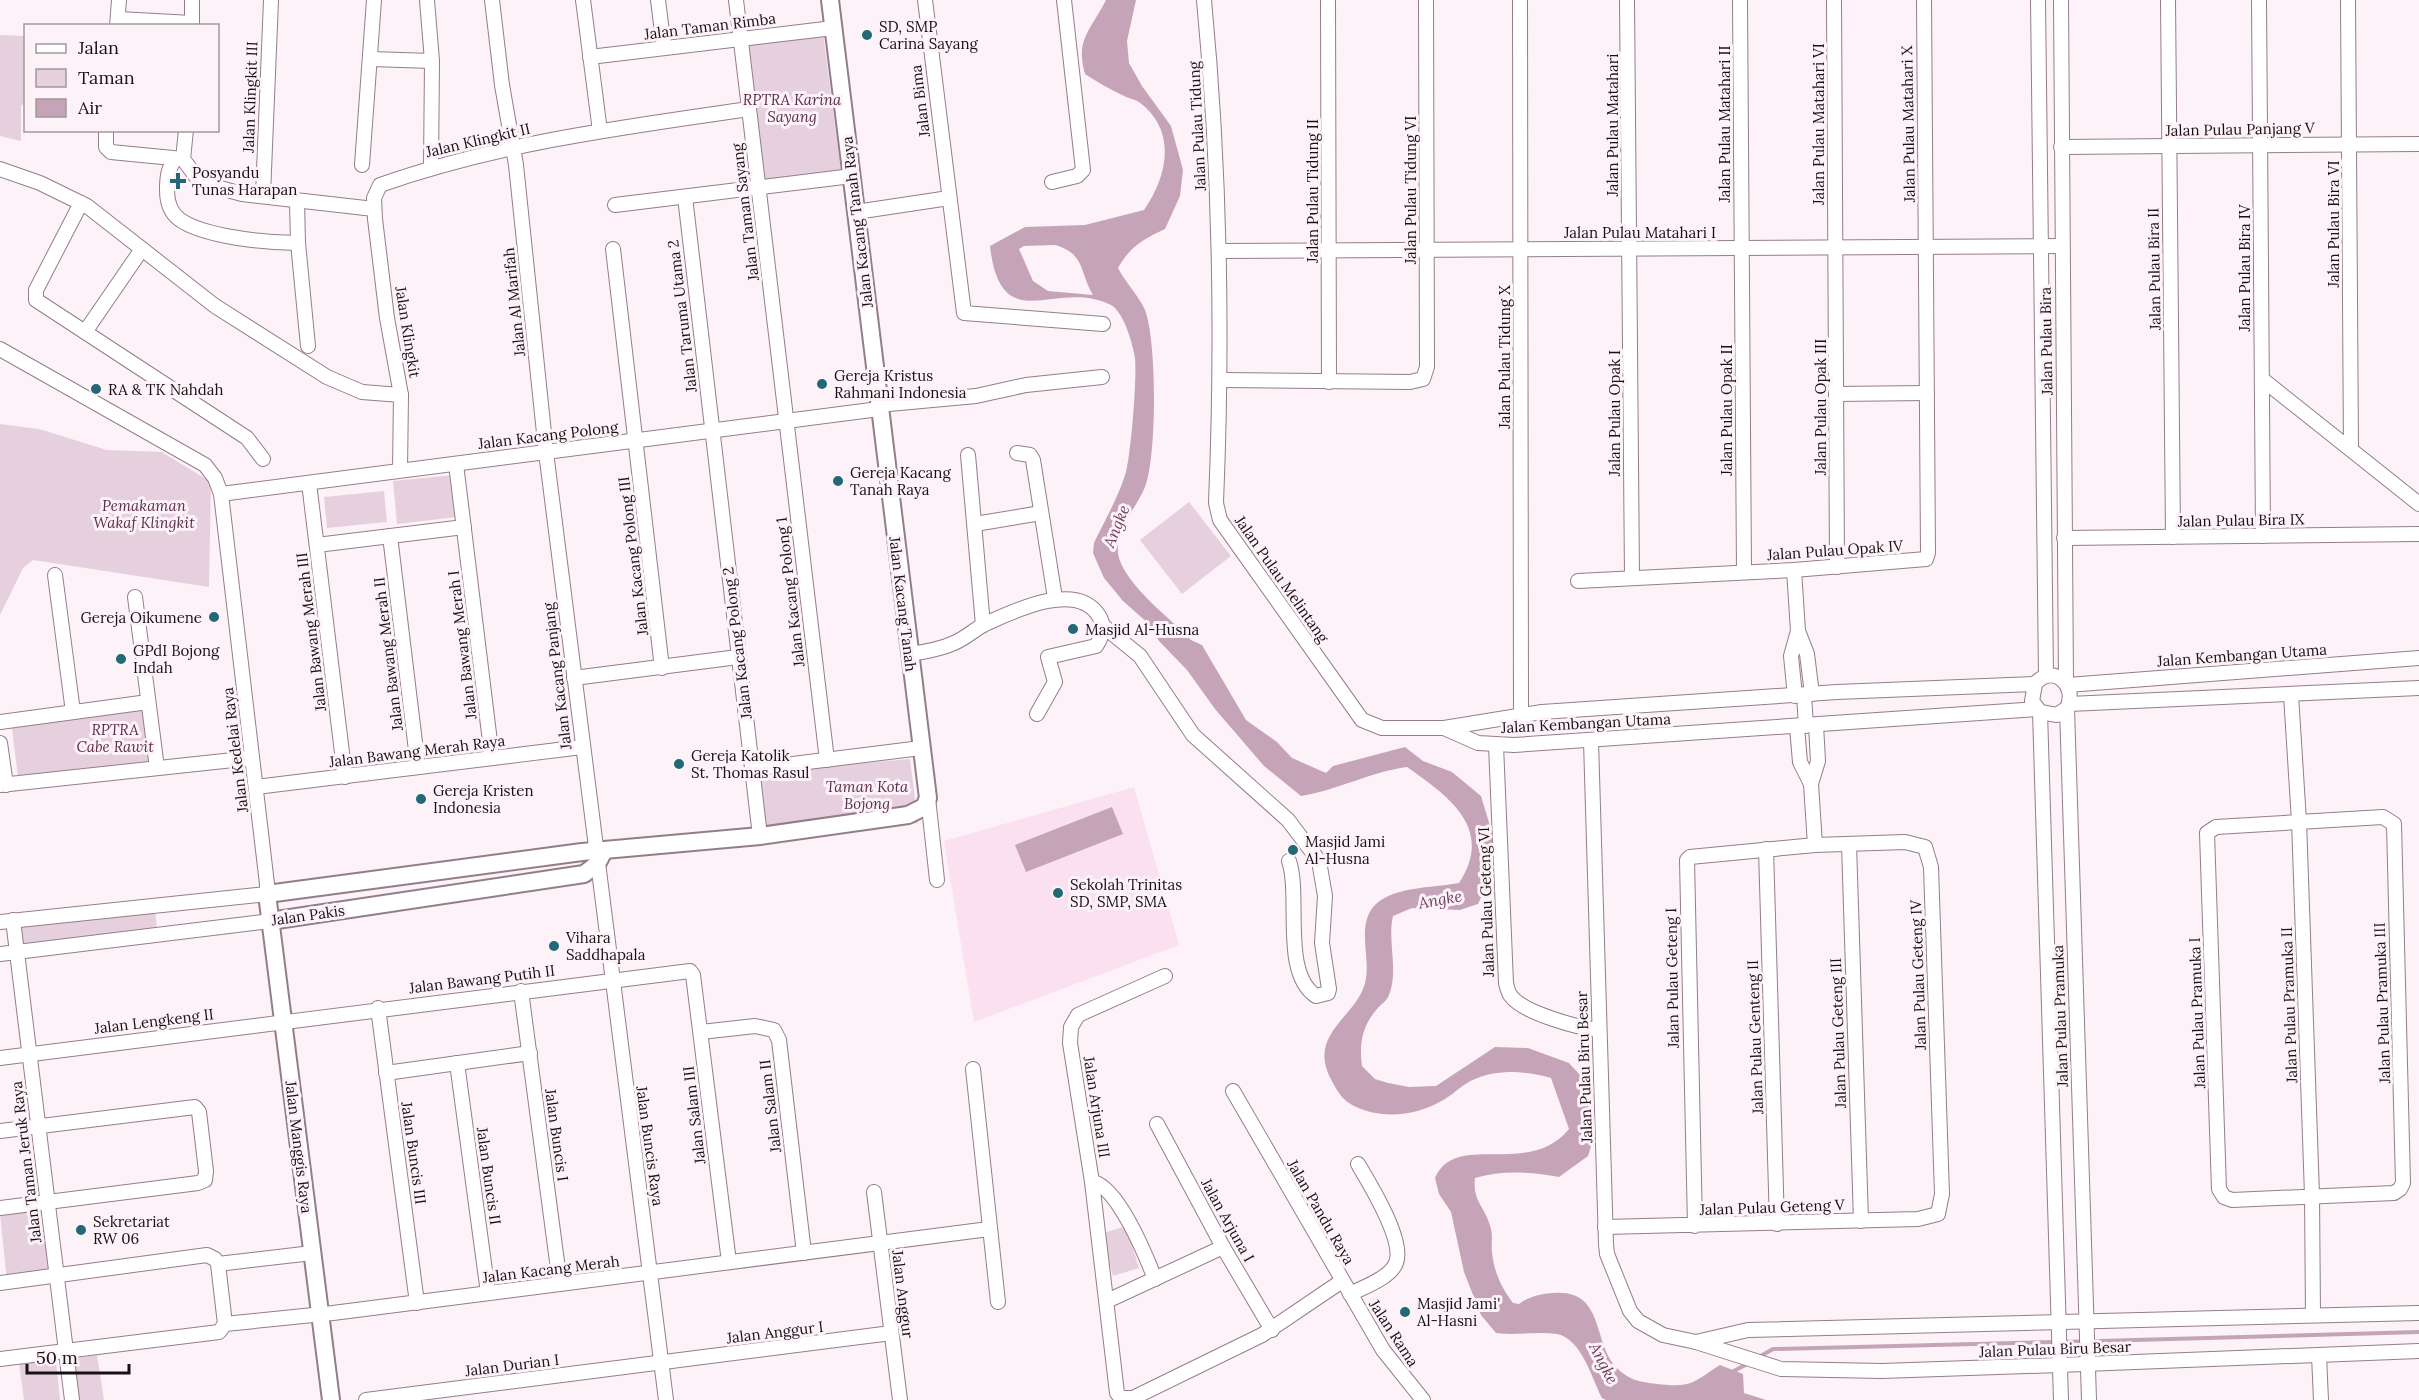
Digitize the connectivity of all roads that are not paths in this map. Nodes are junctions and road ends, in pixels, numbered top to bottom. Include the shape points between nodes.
1 (119, 0) edge
2 (192, 0) edge
3 (271, 0) edge
4 (374, 0) edge
5 (427, 0) edge
6 (492, 0) edge
7 (584, 0) edge
8 (658, 0) edge
9 (736, 0) edge
10 (830, 0) edge
11 (925, 0) edge
12 (1064, 0) edge
13 (1204, 0) edge
14 (1328, 0) edge
15 (1426, 0) edge
16 (1520, 0) edge
17 (1627, 0) edge
18 (1740, 0) edge
19 (1834, 0) edge
20 (1924, 0) edge
21 (2038, 0) edge
22 (2061, 0) edge
23 (2168, 0) edge
24 (2259, 0) edge
25 (2348, 0) edge
26 (118, 22) edge
27 (192, 24) edge
28 (833, 28) junction
29 (741, 39) junction
30 (664, 48) junction
31 (590, 57) junction
32 (371, 59) junction
33 (432, 61) junction
34 (749, 109) junction
35 (600, 131) junction
36 (106, 132) edge
37 (186, 132) edge
38 (2349, 144) junction
39 (2419, 144) edge
40 (2260, 145) junction
41 (2170, 146) junction
42 (513, 147) junction
43 (2061, 147) junction
44 (179, 159) junction
45 (362, 165) dead end
46 (431, 167) junction
47 (0, 169) edge
48 (852, 176) junction
49 (1052, 182) dead end
50 (758, 188) junction
51 (262, 195) junction
52 (685, 197) junction
53 (948, 198) junction
54 (297, 201) junction
55 (81, 203) junction
56 (374, 204) junction
57 (615, 205) dead end
58 (856, 212) junction
59 (298, 243) junction
60 (2041, 246) junction
61 (2061, 246) junction
62 (1926, 247) junction
63 (1742, 248) junction
64 (1835, 248) junction
65 (142, 249) junction
66 (613, 249) dead end
67 (1521, 249) junction
68 (1629, 249) junction
69 (1328, 250) junction
70 (1426, 250) junction
71 (1219, 251) junction
72 (1103, 324) dead end
73 (85, 332) junction
74 (308, 346) dead end
75 (0, 349) edge
76 (1102, 377) dead end
77 (1221, 380) junction
78 (2262, 380) junction
79 (1329, 382) junction
80 (1927, 393) junction
81 (1836, 394) junction
82 (401, 395) junction
83 (879, 407) junction
84 (786, 421) junction
85 (712, 431) junction
86 (636, 440) junction
87 (2351, 449) junction
88 (546, 452) junction
89 (1017, 453) dead end
90 (968, 455) dead end
91 (263, 459) dead end
92 (456, 464) junction
93 (400, 470) junction
94 (309, 483) junction
95 (220, 494) junction
96 (2419, 504) edge
97 (1041, 513) junction
98 (975, 524) junction
99 (464, 527) junction
100 (2419, 534) edge
101 (390, 536) junction
102 (2263, 536) junction
103 (2173, 537) junction
104 (2064, 538) junction
105 (317, 545) junction
106 (1837, 567) junction
107 (1794, 570) junction
108 (1744, 572) junction
109 (55, 576) dead end
110 (1632, 578) junction
111 (1578, 581) dead end
112 (135, 597) dead end
113 (1054, 598) junction
114 (983, 625) junction
115 (1102, 625) junction
116 (910, 654) junction
117 (738, 657) junction
118 (2419, 658) edge
119 (662, 668) junction
120 (574, 678) junction
121 (2040, 680) junction
122 (2067, 684) junction
123 (2419, 688) edge
124 (1804, 695) junction
125 (2291, 695) junction
126 (148, 702) junction
127 (2068, 706) junction
128 (2039, 711) junction
129 (73, 712) junction
130 (1037, 714) dead end
131 (1521, 714) junction
132 (0, 722) edge
133 (1477, 723) junction
134 (1806, 726) junction
135 (1444, 728) junction
136 (1591, 741) junction
137 (0, 743) edge
138 (1478, 743) junction
139 (1496, 745) junction
140 (582, 747) junction
141 (921, 748) junction
142 (252, 758) junction
143 (492, 758) junction
144 (827, 760) junction
145 (418, 767) junction
146 (157, 768) junction
147 (752, 769) junction
148 (345, 777) junction
149 (3, 785) edge
150 (256, 787) junction
151 (928, 798) junction
152 (2299, 821) junction
153 (760, 836) junction
154 (1849, 844) junction
155 (1815, 845) junction
156 (1766, 849) junction
157 (599, 856) junction
158 (1289, 861) dead end
159 (938, 880) dead end
160 (267, 894) junction
161 (601, 896) joint
162 (7, 921) edge
163 (270, 921) junction
164 (17, 951) junction
165 (0, 954) edge
166 (684, 970) joint
167 (1165, 976) dead end
168 (612, 979) junction
169 (521, 991) junction
170 (378, 1008) junction
171 (283, 1020) junction
172 (1599, 1030) junction
173 (701, 1032) junction
174 (530, 1053) junction
175 (30, 1054) junction
176 (0, 1058) edge
177 (457, 1063) junction
178 (973, 1069) dead end
179 (386, 1072) junction
180 (1233, 1091) dead end
181 (1156, 1124) dead end
182 (39, 1126) junction
183 (0, 1131) edge
184 (1358, 1164) dead end
185 (1092, 1182) junction
186 (874, 1192) dead end
187 (2312, 1195) junction
188 (48, 1202) junction
189 (0, 1208) edge
190 (1938, 1214) joint
191 (1861, 1221) junction
192 (1777, 1224) junction
193 (1695, 1226) junction
194 (1605, 1227) junction
195 (989, 1229) junction
196 (880, 1243) junction
197 (1223, 1248) junction
198 (312, 1253) junction
199 (804, 1253) junction
200 (729, 1262) junction
201 (218, 1264) junction
202 (650, 1272) junction
203 (57, 1275) junction
204 (1155, 1279) junction
205 (1342, 1281) junction
206 (0, 1283) edge
207 (561, 1284) junction
208 (488, 1293) junction
209 (1350, 1294) junction
210 (1107, 1301) junction
211 (417, 1302) junction
212 (998, 1302) dead end
213 (2419, 1313) edge
214 (320, 1314) junction
215 (2313, 1314) junction
216 (225, 1324) junction
217 (2086, 1326) junction
218 (2058, 1327) junction
219 (1272, 1330) junction
220 (891, 1333) junction
221 (1696, 1342) junction
222 (66, 1351) junction
223 (2419, 1351) edge
224 (2319, 1356) junction
225 (0, 1359) edge
226 (2088, 1362) junction
227 (662, 1363) junction
228 (2059, 1364) junction
229 (1117, 1393) joint
230 (423, 1396) edge
231 (72, 1400) edge
232 (331, 1400) edge
233 (366, 1400) edge
234 (666, 1400) edge
235 (900, 1400) edge
236 (1423, 1400) edge
237 (2061, 1400) edge
238 (2089, 1400) edge
239 (2321, 1400) edge

1 - 26 street
2 - 27 street
3 - 51 street, Jalan Klingkit III
4 - 32 street
5 - 33 street
6 - 42 street, Jalan Al Marifah
7 - 31 street
8 - 30 street
9 - 29 street, Jalan Taman Sayang
10 - 28 street, Jalan Kacang Tanah Raya
11 - 53 street, Jalan Bima
12 - 49 street via 1083,170 1077,176
13 - 71 street, Jalan Pulau Tidung
14 - 69 street, Jalan Pulau Tidung II
15 - 70 street, Jalan Pulau Tidung VI
16 - 67 street, Jalan Pulau Tidung X
17 - 68 street, Jalan Pulau Matahari
18 - 63 street, Jalan Pulau Matahari II
19 - 64 street, Jalan Pulau Matahari VI
20 - 62 street, Jalan Pulau Matahari X
21 - 60 street, Jalan Pulau Bira
22 - 43 street, Jalan Pulau Bira
23 - 41 street, Jalan Pulau Bira II
24 - 40 street, Jalan Pulau Bira IV
25 - 38 street, Jalan Pulau Bira VI
26 - 27 street via 157,20
28 - 29 street, Jalan Taman Rimba
28 - 48 street, Jalan Kacang Tanah Raya
29 - 30 street, Jalan Taman Rimba
29 - 34 street, Jalan Taman Sayang
30 - 31 street, Jalan Taman Rimba
31 - 35 street
32 - 33 street
32 - 45 street
33 - 46 street
34 - 35 street, Jalan Klingkit II
34 - 50 street, Jalan Taman Sayang
35 - 42 street, Jalan Klingkit II
36 - 44 street via 106,147 111,152
37 - 44 street
38 - 39 street, Jalan Pulau Panjang V
38 - 40 street, Jalan Pulau Panjang V
38 - 87 street, Jalan Pulau Bira VI
40 - 41 street, Jalan Pulau Panjang V
40 - 78 street, Jalan Pulau Bira IV
41 - 43 street, Jalan Pulau Panjang V
41 - 103 street, Jalan Pulau Bira II
42 - 46 street, Jalan Klingkit II
42 - 88 street, Jalan Al Marifah
43 - 61 street, Jalan Pulau Bira
44 - 51 street via 208,184 242,194
44 - 59 street via 168,168 167,197 171,211 180,220 223,236
46 - 56 street, Jalan Klingkit II via 380,185
47 - 55 street
48 - 50 street
48 - 58 street, Jalan Kacang Tanah Raya
50 - 52 street
50 - 84 street, Jalan Taman Sayang
51 - 54 street
52 - 57 street
52 - 85 street, Jalan Taruma Utama 2
53 - 58 street
53 - 72 street, Jalan Bima via 964,313
54 - 56 street
54 - 59 street
55 - 65 street
55 - 73 street via 34,297
56 - 82 street, Jalan Klingkit via 387,318
58 - 83 street, Jalan Kacang Tanah Raya
59 - 74 street
60 - 61 street, Jalan Pulau Matahari I
60 - 62 street, Jalan Pulau Matahari I
60 - 121 street, Jalan Pulau Bira
61 - 104 street, Jalan Pulau Bira
62 - 64 street, Jalan Pulau Matahari I
62 - 80 street, Jalan Pulau Opak IV
63 - 64 street, Jalan Pulau Matahari I
63 - 68 street, Jalan Pulau Matahari I
63 - 108 street, Jalan Pulau Opak II
64 - 81 street, Jalan Pulau Opak III
65 - 73 street
65 - 82 street via 216,306 327,377 369,393
66 - 86 street, Jalan Kacang Polong III
67 - 68 street, Jalan Pulau Matahari I
67 - 70 street, Jalan Pulau Matahari I
67 - 131 street, Jalan Pulau Tidung X
68 - 110 street, Jalan Pulau Opak I
69 - 70 street, Jalan Pulau Matahari I
69 - 71 street, Jalan Pulau Matahari I
69 - 79 street, Jalan Pulau Tidung II
70 - 79 street, Jalan Pulau Tidung VI via 1423,379
71 - 77 street, Jalan Pulau Melintang
73 - 91 street via 248,438
75 - 95 street, Jalan Kedelai Raya via 205,465
76 - 83 street, Jalan Kacang Polong
77 - 79 street
77 - 135 street, Jalan Pulau Melintang via 1216,503 1220,519 1362,720 1382,728
78 - 87 street
78 - 102 street, Jalan Pulau Bira IV
80 - 81 street
80 - 106 street, Jalan Pulau Opak IV via 1926,559
81 - 106 street, Jalan Pulau Opak III
82 - 93 street, Jalan Klingkit
83 - 84 street, Jalan Kacang Polong
83 - 116 street, Jalan Kacang Tanah
84 - 85 street, Jalan Kacang Polong
84 - 144 street, Jalan Kacang Polong 1
85 - 86 street, Jalan Kacang Polong
85 - 117 street, Jalan Kacang Polong 2
86 - 88 street, Jalan Kacang Polong
86 - 119 street, Jalan Kacang Polong III
87 - 96 street
88 - 92 street, Jalan Kacang Polong
88 - 120 street, Jalan Kacang Panjang
89 - 97 street via 1032,456
90 - 98 street
92 - 93 street, Jalan Kacang Polong
92 - 99 street, Jalan Bawang Merah I
93 - 94 street, Jalan Kacang Polong
94 - 95 street, Jalan Kacang Polong
94 - 105 street, Jalan Bawang Merah III
95 - 142 street, Jalan Kedelai Raya
97 - 98 street
97 - 113 street
98 - 114 street
99 - 101 street
99 - 143 street, Jalan Bawang Merah I
100 - 102 street, Jalan Pulau Bira IX
101 - 105 street
101 - 145 street, Jalan Bawang Merah II
102 - 103 street, Jalan Pulau Bira IX
103 - 104 street, Jalan Pulau Bira IX
104 - 122 street, Jalan Pulau Bira
105 - 148 street, Jalan Bawang Merah III
106 - 107 street, Jalan Pulau Opak IV
107 - 108 street, Jalan Pulau Opak IV
107 - 124 street via 1798,630 1808,654
108 - 110 street, Jalan Pulau Opak IV
109 - 129 street
110 - 111 street, Jalan Pulau Opak IV
112 - 126 street
113 - 114 street
113 - 115 street via 1069,597 1080,602 1096,613
114 - 116 street via 952,644
115 - 130 street via 1096,646 1048,657 1055,682
115 - 158 street via 1140,656 1193,735 1288,820 1319,861 1325,896 1322,943 1329,989 1328,993 1316,996 1300,973 1295,956 1295,891
116 - 141 street, Jalan Kacang Tanah
117 - 119 street
117 - 147 street, Jalan Kacang Polong 2
118 - 122 street, Jalan Kembangan Utama
119 - 120 street
120 - 140 street, Jalan Kacang Panjang
121 - 122 street via 2057,676
121 - 124 street, Jalan Kembangan Utama
121 - 128 street via 2031,695
122 - 127 street via 2071,695
123 - 125 street
124 - 131 street, Jalan Kembangan Utama
124 - 134 street
125 - 127 street
125 - 152 street, Jalan Pulau Pramuka II
126 - 129 street
126 - 146 street
127 - 128 street via 2057,715
127 - 217 street, Jalan Pulau Pramuka
128 - 134 street, Jalan Kembangan Utama
128 - 218 street, Jalan Pulau Pramuka
129 - 132 street
131 - 133 street, Jalan Kembangan Utama
133 - 135 street, Jalan Kembangan Utama
133 - 138 street via 1474,733
134 - 136 street, Jalan Kembangan Utama
134 - 155 street via 1818,761 1811,784
135 - 138 street, Jalan Kembangan Utama
136 - 139 street, Jalan Kembangan Utama
136 - 172 street, Jalan Pulau Biru Besar
137 - 149 street
138 - 139 street, Jalan Kembangan Utama
139 - 172 street, Jalan Pulau Geteng VI via 1506,983 1510,996 1568,1024
140 - 143 street, Jalan Bawang Merah Raya
140 - 157 street, Jalan Kacang Panjang
141 - 144 street
141 - 151 street, Jalan Kacang Tanah
142 - 146 street
142 - 150 street, Jalan Kedelai Raya
143 - 145 street, Jalan Bawang Merah Raya
144 - 147 street
145 - 148 street, Jalan Bawang Merah Raya
146 - 149 street
147 - 153 street, Jalan Kacang Polong 2
148 - 150 street, Jalan Bawang Merah Raya
150 - 160 street, Jalan Kedelai Raya
151 - 153 street via 924,807 908,815
151 - 159 street
152 - 187 street, Jalan Pulau Pramuka II
152 - 187 street, Jalan Pulau Pramuka I via 2216,827 2207,833 2219,1189 2232,1200
152 - 187 street, Jalan Pulau Pramuka III via 2383,817 2394,825 2403,1183 2394,1193
153 - 157 street, Jalan Pakis
154 - 155 street, Jalan Pulau Geteng IV
154 - 190 street, Jalan Pulau Geteng IV via 1917,843 1925,847 1929,856 1942,1194
154 - 191 street, Jalan Pulau Geteng III
155 - 156 street, Jalan Pulau Geteng I
156 - 192 street, Jalan Pulau Genteng II
156 - 193 street, Jalan Pulau Geteng I via 1690,857 1686,864
157 - 160 street, Jalan Pakis
157 - 161 street, Jalan Kacang Panjang
157 - 163 street, Jalan Pakis via 584,874
160 - 162 street, Jalan Pakis
160 - 163 street, Jalan Manggis Raya
161 - 168 street, Jalan Buncis Raya
162 - 164 street, Jalan Taman Jeruk Raya
163 - 164 street, Jalan Pakis
163 - 171 street, Jalan Manggis Raya
164 - 165 street, Jalan Pakis
164 - 175 street, Jalan Taman Jeruk Raya
166 - 168 street, Jalan Bawang Putih II
166 - 173 street, Jalan Salam III via 693,975
167 - 185 street, Jalan Arjuna III via 1078,1015 1071,1027 1070,1043
168 - 169 street, Jalan Bawang Putih II
168 - 202 street, Jalan Buncis Raya
169 - 170 street, Jalan Bawang Putih II
169 - 174 street, Jalan Buncis I
170 - 171 street, Jalan Bawang Putih II
170 - 179 street, Jalan Buncis III
171 - 175 street, Jalan Lengkeng II
171 - 198 street, Jalan Manggis Raya
172 - 194 street, Jalan Pulau Biru Besar
173 - 199 street, Jalan Salam II via 755,1026 774,1030 779,1040
173 - 200 street, Jalan Salam III
174 - 177 street
174 - 207 street, Jalan Buncis I
175 - 176 street, Jalan Lengkeng II
175 - 182 street, Jalan Taman Jeruk Raya
177 - 179 street
177 - 208 street, Jalan Buncis II
178 - 195 street
179 - 211 street, Jalan Buncis III
180 - 205 street, Jalan Pandu Raya
181 - 197 street, Jalan Arjuna I
182 - 183 street
182 - 188 street, Jalan Taman Jeruk Raya
182 - 188 street via 189,1107 199,1112 204,1180
184 - 209 street via 1399,1248 1396,1264 1386,1275
185 - 204 street via 1104,1188 1124,1214
185 - 210 street, Jalan Arjuna III
186 - 196 street, Jalan Anggur
187 - 215 street, Jalan Pulau Pramuka II
188 - 189 street
188 - 203 street, Jalan Taman Jeruk Raya
190 - 191 street, Jalan Pulau Geteng V via 1918,1219
191 - 192 street, Jalan Pulau Geteng V
192 - 193 street, Jalan Pulau Geteng V
193 - 194 street, Jalan Pulau Geteng V
194 - 221 street, Jalan Pulau Biru Besar via 1607,1254 1630,1311 1650,1329
195 - 196 street, Jalan Kacang Merah
195 - 212 street
196 - 199 street, Jalan Kacang Merah
196 - 220 street, Jalan Anggur
197 - 204 street
197 - 219 street, Jalan Arjuna I
198 - 201 street
198 - 214 street, Jalan Manggis Raya
199 - 200 street, Jalan Kacang Merah
200 - 202 street, Jalan Kacang Merah
201 - 203 street via 207,1256
201 - 216 street
202 - 207 street, Jalan Kacang Merah
202 - 227 street, Jalan Buncis Raya
203 - 206 street
203 - 222 street, Jalan Taman Jeruk Raya
204 - 210 street
205 - 209 street, Jalan Rama
205 - 219 street, Jalan Pandu Raya
207 - 208 street, Jalan Kacang Merah
208 - 211 street, Jalan Kacang Merah
209 - 236 street, Jalan Rama via 1383,1350
210 - 229 street, Jalan Arjuna III
211 - 214 street, Jalan Kacang Merah
213 - 215 street, Jalan Pulau Biru Besar
214 - 216 street, Jalan Kacang Merah
214 - 232 street, Jalan Manggis Raya
215 - 217 street, Jalan Pulau Biru Besar
216 - 222 street, Jalan Kacang Merah via 219,1332
217 - 218 street, Jalan Pulau Biru Besar
217 - 226 street, Jalan Pulau Pramuka
218 - 221 street, Jalan Pulau Biru Besar via 1748,1330
218 - 228 street, Jalan Pulau Pramuka
219 - 229 street, Jalan Pandu Raya via 1133,1398 1121,1398
220 - 227 street, Jalan Anggur I
220 - 235 street, Jalan Anggur
221 - 228 street, Jalan Pulau Biru Besar via 1781,1370 1882,1371
222 - 225 street, Jalan Kacang Merah
222 - 231 street, Jalan Taman Jeruk Raya
223 - 224 street, Jalan Pulau Biru Besar
224 - 226 street, Jalan Pulau Biru Besar
224 - 239 street
226 - 228 street, Jalan Pulau Biru Besar
226 - 238 street, Jalan Pulau Pramuka
227 - 230 street, Jalan Durian I
227 - 234 street, Jalan Buncis Raya
228 - 237 street, Jalan Pulau Pramuka
230 - 233 street, Jalan Durian I

